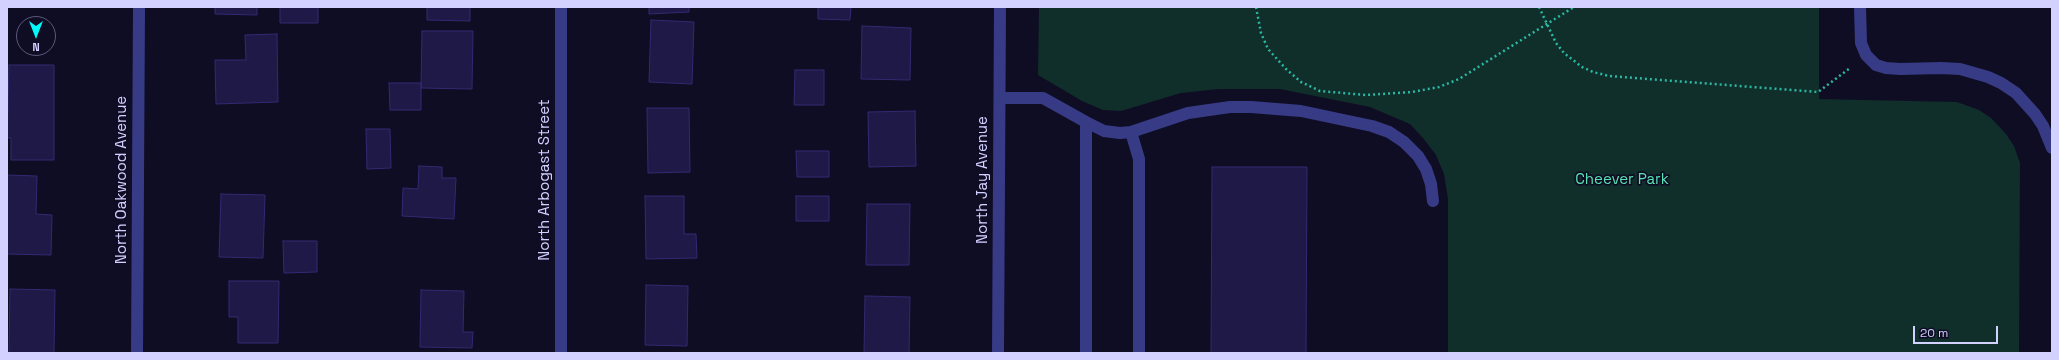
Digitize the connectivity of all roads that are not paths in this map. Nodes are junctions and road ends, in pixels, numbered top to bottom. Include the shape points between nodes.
1 (139, 7) edge
2 (561, 7) edge
3 (1000, 7) edge
4 (1860, 7) edge
5 (1000, 98) junction
6 (1086, 122) junction
7 (1131, 132) junction
8 (2052, 148) edge
9 (1433, 201) dead end
10 (137, 353) edge
11 (561, 353) edge
12 (998, 353) edge
13 (1086, 353) edge
14 (1139, 353) edge

1 - 10 street, North Oakwood Avenue
2 - 11 street, North Arbogast Street
3 - 5 street, North Jay Avenue
4 - 8 street via 1861,43 1866,55 1876,65 1886,68 1960,69 2001,83 2016,93 2035,114 2044,126
5 - 6 street via 1043,98
5 - 12 street, North Jay Avenue
6 - 7 street via 1111,133
6 - 13 street
7 - 9 street via 1188,113 1230,107 1301,111 1372,126 1389,132 1418,156 1426,169
7 - 14 street via 1139,159

